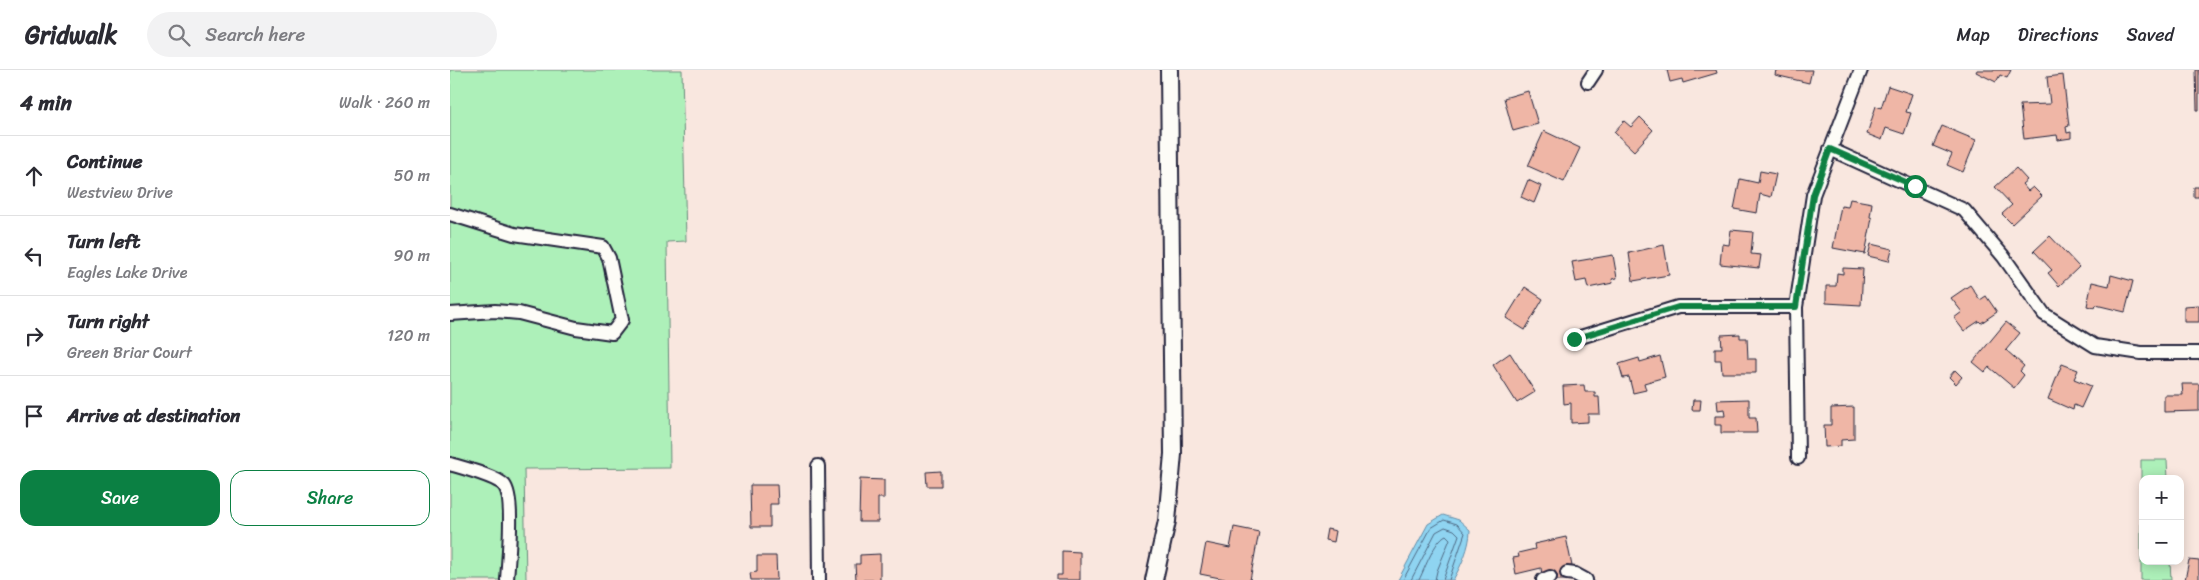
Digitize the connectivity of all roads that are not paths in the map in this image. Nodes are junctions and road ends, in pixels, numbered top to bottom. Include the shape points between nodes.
1 (1169, 70) edge
2 (1596, 70) edge
3 (1861, 70) edge
4 (1588, 82) dead end
5 (1830, 149) junction
6 (450, 214) edge
7 (1796, 307) junction
8 (450, 314) edge
9 (1574, 339) dead end
10 (2199, 353) edge
11 (1798, 458) dead end
12 (450, 464) edge
13 (818, 466) dead end
14 (1567, 574) dead end
15 (507, 580) edge
16 (820, 580) edge
17 (1154, 580) edge
18 (1586, 580) edge

1 - 17 main road via 1173,454 1167,521
2 - 4 street
3 - 5 street
5 - 7 street via 1813,195
5 - 10 street via 1964,210 2003,256 2044,314 2095,346 2141,353
6 - 8 street via 514,234 603,247 609,258 622,320 612,333 569,327 519,313
7 - 9 street via 1678,307
7 - 11 street
12 - 15 street via 497,481 504,486 510,498
13 - 16 street
14 - 18 street

